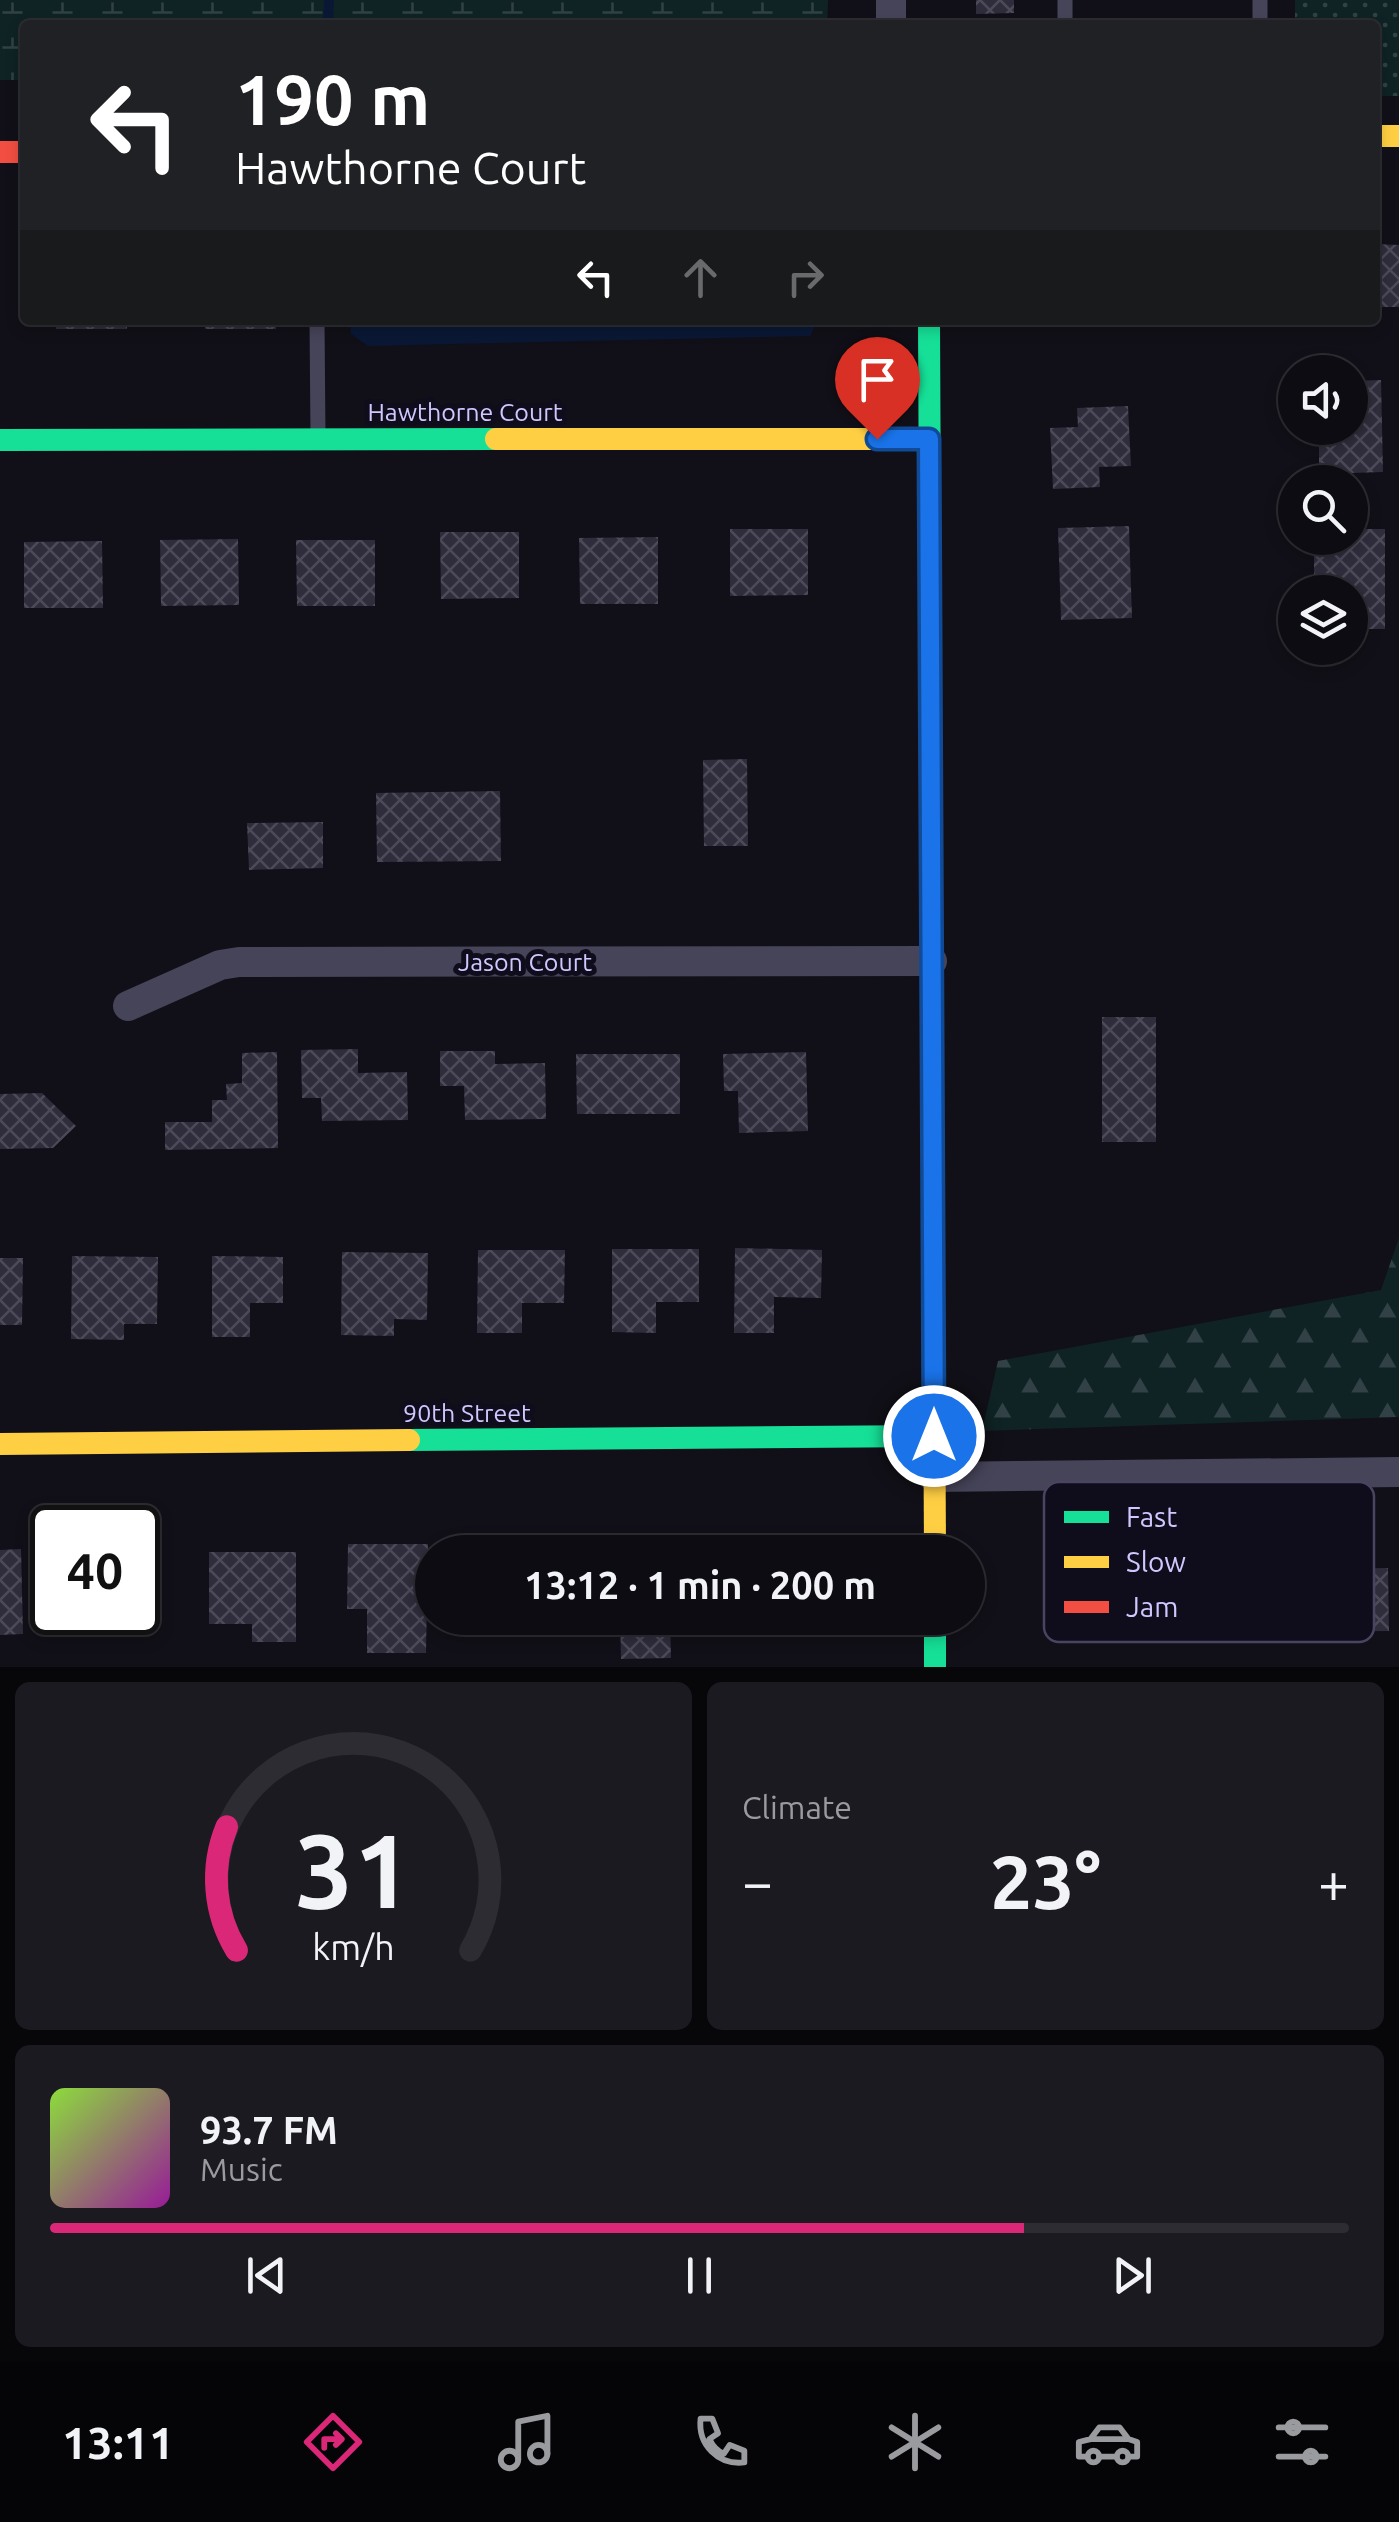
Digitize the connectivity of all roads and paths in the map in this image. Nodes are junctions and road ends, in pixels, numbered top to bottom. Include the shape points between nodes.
1 (317, 325) edge
2 (928, 325) edge
3 (929, 439) junction
4 (0, 440) edge
5 (318, 440) junction
6 (932, 960) junction
7 (128, 1006) dead end
8 (934, 1436) junction
9 (0, 1444) edge
10 (1399, 1472) edge
11 (934, 1477) junction
12 (934, 1535) edge
13 (935, 1635) edge
14 (935, 1667) edge

1 - 5 lane
2 - 3 street
3 - 5 street, Hawthorne Court
3 - 6 street
4 - 5 street, Hawthorne Court
6 - 7 street, Jason Court via 239,962
6 - 8 street
8 - 9 street, 90th Street
8 - 11 street
10 - 11 street
11 - 12 street
13 - 14 street

